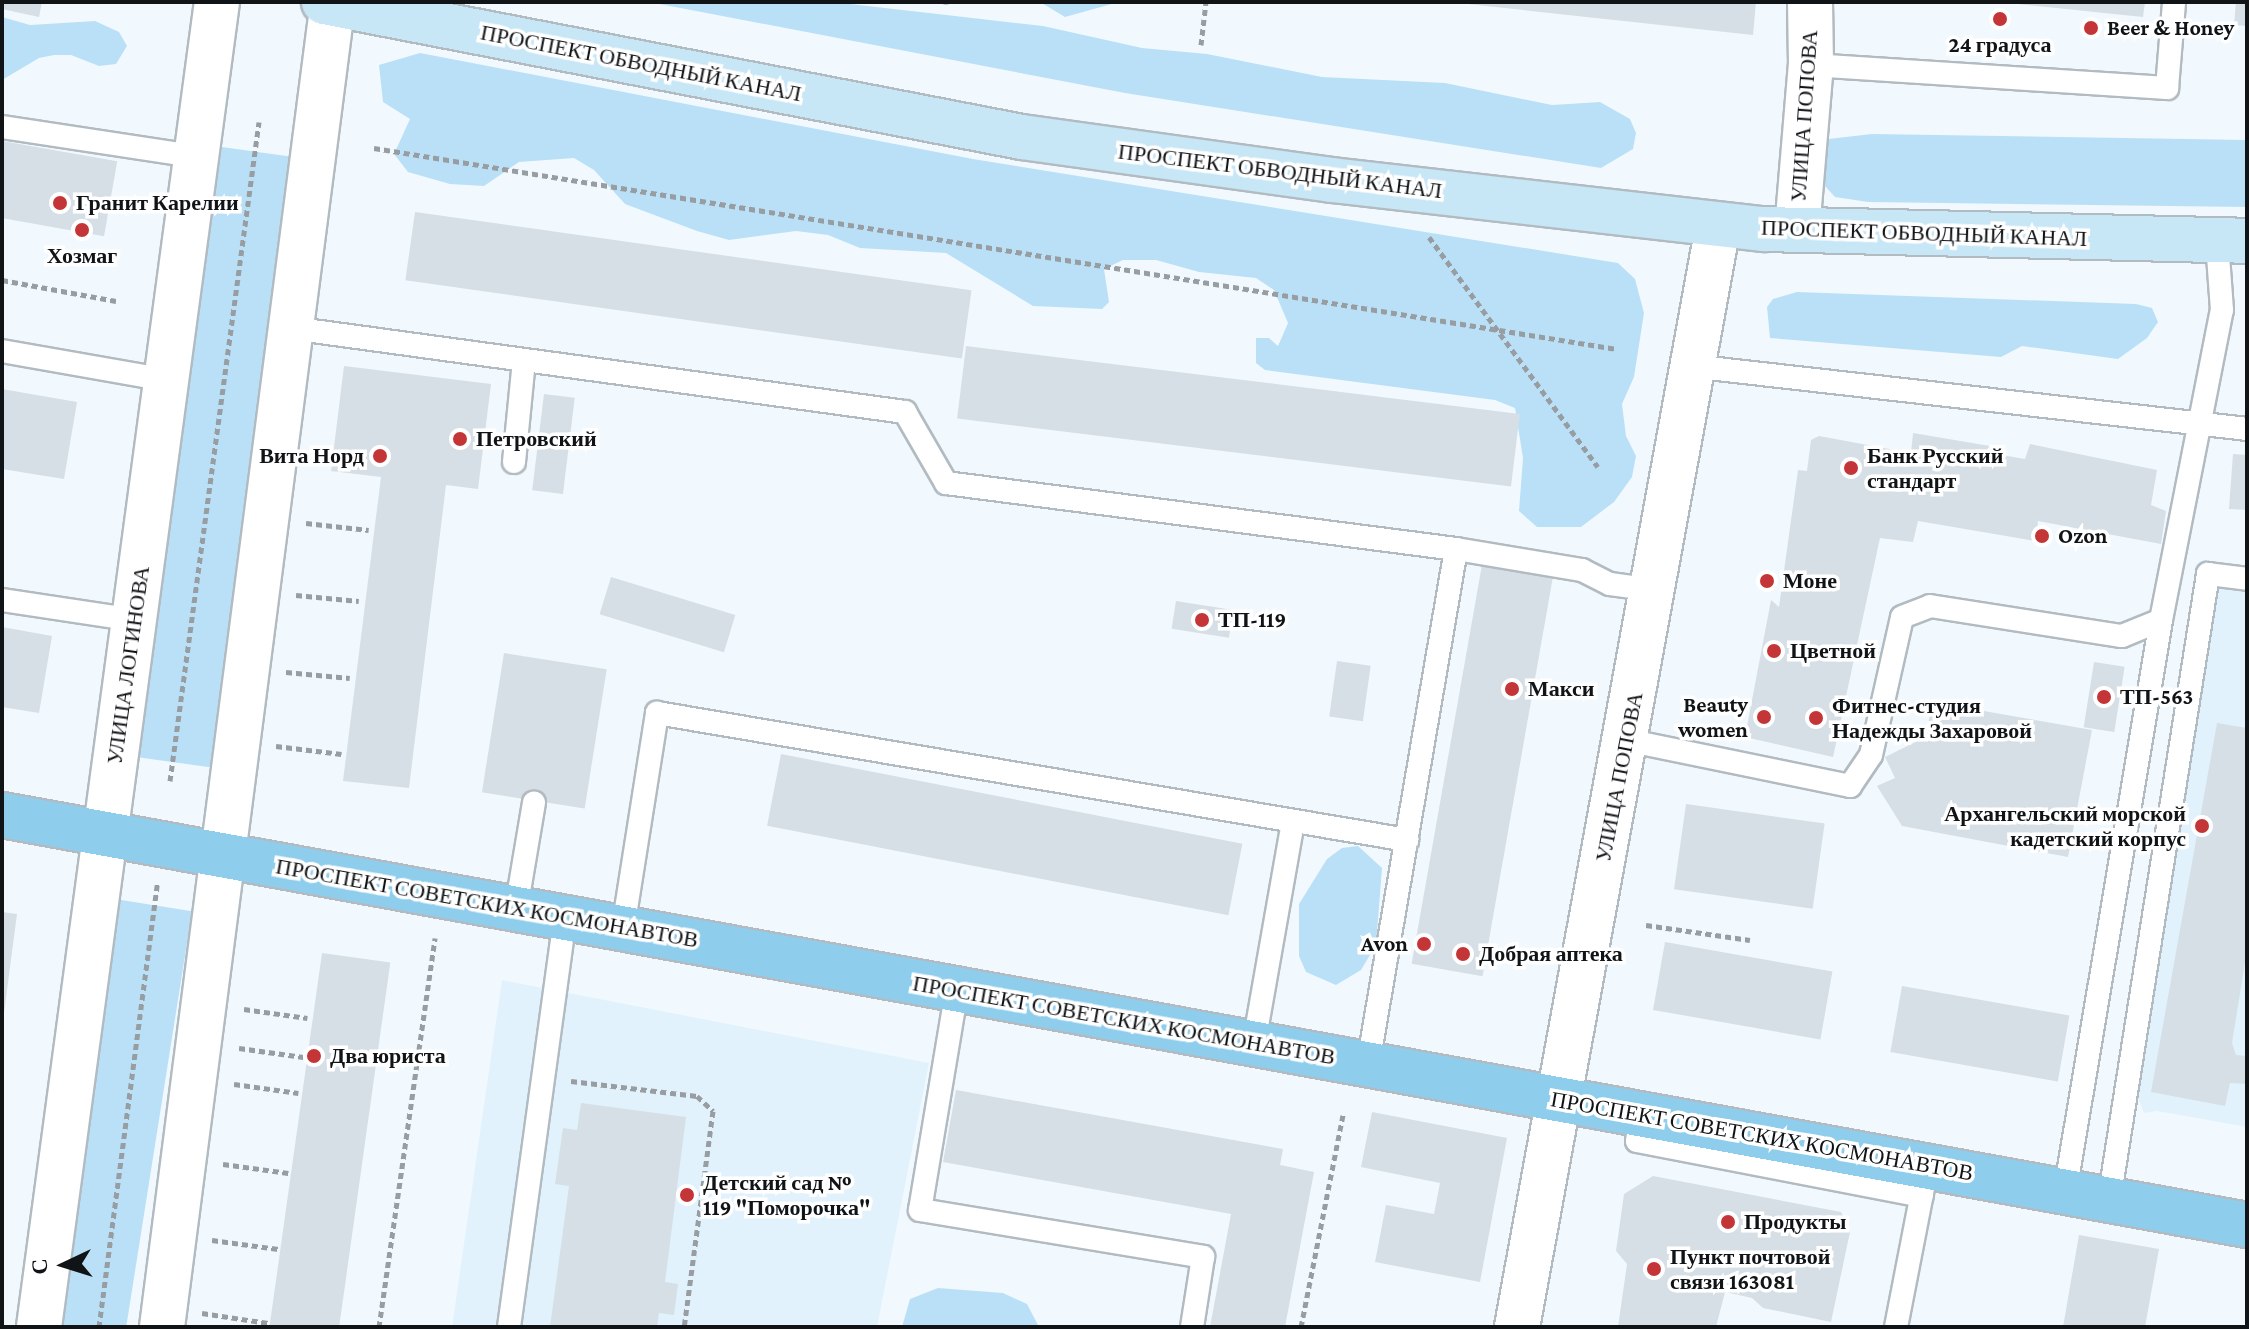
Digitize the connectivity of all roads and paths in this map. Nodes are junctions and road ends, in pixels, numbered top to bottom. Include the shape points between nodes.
1 (217, 2) edge
2 (1206, 2) edge
3 (1810, 2) edge
4 (2174, 2) edge
5 (330, 3) edge
6 (1201, 45) dead end
7 (1811, 65) junction
8 (259, 122) dead end
9 (2, 127) edge
10 (374, 148) dead end
11 (193, 156) junction
12 (1718, 226) junction
13 (1797, 230) junction
14 (1429, 237) dead end
15 (2232, 241) edge
16 (2, 280) edge
17 (116, 301) dead end
18 (291, 328) junction
19 (1495, 329) junction
20 (1617, 349) dead end
21 (2, 351) edge
22 (524, 360) junction
23 (1691, 366) junction
24 (166, 380) junction
25 (2201, 425) junction
26 (2247, 429) edge
27 (514, 462) dead end
28 (1598, 467) dead end
29 (305, 523) dead end
30 (369, 530) dead end
31 (1456, 549) junction
32 (2247, 579) edge
33 (1654, 590) junction
34 (295, 594) dead end
35 (2, 600) edge
36 (359, 601) dead end
37 (134, 620) junction
38 (2161, 620) junction
39 (285, 671) dead end
40 (350, 678) dead end
41 (1626, 740) junction
42 (275, 746) dead end
43 (342, 754) dead end
44 (170, 781) dead end
45 (534, 803) dead end
46 (2, 815) edge
47 (1293, 822) junction
48 (106, 834) junction
49 (1407, 840) junction
50 (223, 855) junction
51 (157, 884) dead end
52 (516, 909) junction
53 (565, 918) junction
54 (1646, 925) dead end
55 (623, 928) junction
56 (435, 938) dead end
57 (1750, 940) dead end
58 (957, 989) junction
59 (244, 1009) dead end
60 (307, 1018) dead end
61 (1254, 1043) junction
62 (239, 1048) dead end
63 (303, 1057) dead end
64 (1368, 1064) junction
65 (543, 1077) junction
66 (234, 1084) dead end
67 (298, 1093) dead end
68 (1558, 1099) junction
69 (1343, 1115) dead end
70 (222, 1163) dead end
71 (288, 1173) dead end
72 (1925, 1181) junction
73 (2065, 1192) junction
74 (2109, 1200) junction
75 (2247, 1225) edge
76 (211, 1240) dead end
77 (278, 1249) dead end
78 (181, 1320) edge
79 (268, 1323) dead end
80 (39, 1327) edge
81 (99, 1327) edge
82 (379, 1327) edge
83 (509, 1327) edge
84 (684, 1327) edge
85 (1192, 1327) edge
86 (1301, 1327) edge
87 (1517, 1327) edge
88 (1896, 1327) edge

1 - 11 street, УЛИЦА ЛОГИНОВА
2 - 6 path
3 - 7 street, УЛИЦА ПОПОВА
4 - 7 lane via 2167,88
5 - 12 main road, ПРОСПЕКТ ОБВОДНЫЙ КАНАЛ via 1022,137
5 - 18 street
7 - 13 street, УЛИЦА ПОПОВА
8 - 44 path
9 - 11 lane
10 - 19 path
11 - 24 street, УЛИЦА ЛОГИНОВА
12 - 13 main road, ПРОСПЕКТ ОБВОДНЫЙ КАНАЛ
12 - 23 street, УЛИЦА ПОПОВА
13 - 15 main road, ПРОСПЕКТ ОБВОДНЫЙ КАНАЛ
14 - 19 path
15 - 25 lane
16 - 17 path
18 - 22 lane
18 - 50 street
19 - 20 path
19 - 28 path
21 - 24 lane
22 - 27 lane
22 - 31 lane via 905,412 946,483
23 - 25 lane
23 - 33 street, УЛИЦА ПОПОВА
24 - 37 street, УЛИЦА ЛОГИНОВА
25 - 26 lane
25 - 38 lane
29 - 30 path
31 - 33 lane via 1582,570 1610,584
31 - 49 lane
32 - 74 lane via 2208,574 2132,1082
33 - 41 street, УЛИЦА ПОПОВА
34 - 36 path
35 - 37 lane
37 - 48 street, УЛИЦА ЛОГИНОВА
38 - 41 lane via 2122,636 1930,606 1902,617 1871,755 1850,786
38 - 73 lane
39 - 40 path
41 - 68 street, УЛИЦА ПОПОВА
42 - 43 path
45 - 52 lane
46 - 48 main road, ПРОСПЕКТ СОВЕТСКИХ КОСМОНАВТОВ
47 - 49 lane
47 - 55 lane via 657,713
47 - 61 lane
48 - 50 main road, ПРОСПЕКТ СОВЕТСКИХ КОСМОНАВТОВ
48 - 80 street, УЛИЦА ЛОГИНОВА
49 - 64 lane
50 - 52 main road, ПРОСПЕКТ СОВЕТСКИХ КОСМОНАВТОВ
50 - 78 street
51 - 81 path
52 - 53 main road, ПРОСПЕКТ СОВЕТСКИХ КОСМОНАВТОВ
53 - 55 main road, ПРОСПЕКТ СОВЕТСКИХ КОСМОНАВТОВ
53 - 65 lane
54 - 57 path
55 - 58 main road, ПРОСПЕКТ СОВЕТСКИХ КОСМОНАВТОВ
56 - 82 path
58 - 61 main road, ПРОСПЕКТ СОВЕТСКИХ КОСМОНАВТОВ
58 - 85 lane via 920,1210 1203,1257
59 - 60 path
61 - 64 main road, ПРОСПЕКТ СОВЕТСКИХ КОСМОНАВТОВ
62 - 63 path
64 - 68 main road, ПРОСПЕКТ СОВЕТСКИХ КОСМОНАВТОВ
65 - 83 lane
65 - 84 path via 697,1096 713,1111
66 - 67 path
68 - 72 main road, ПРОСПЕКТ СОВЕТСКИХ КОСМОНАВТОВ
68 - 87 street, УЛИЦА ПОПОВА
69 - 86 path
70 - 71 path
72 - 73 main road, ПРОСПЕКТ СОВЕТСКИХ КОСМОНАВТОВ
72 - 88 lane
73 - 74 main road, ПРОСПЕКТ СОВЕТСКИХ КОСМОНАВТОВ
74 - 75 main road, ПРОСПЕКТ СОВЕТСКИХ КОСМОНАВТОВ
76 - 77 path
78 - 79 path

